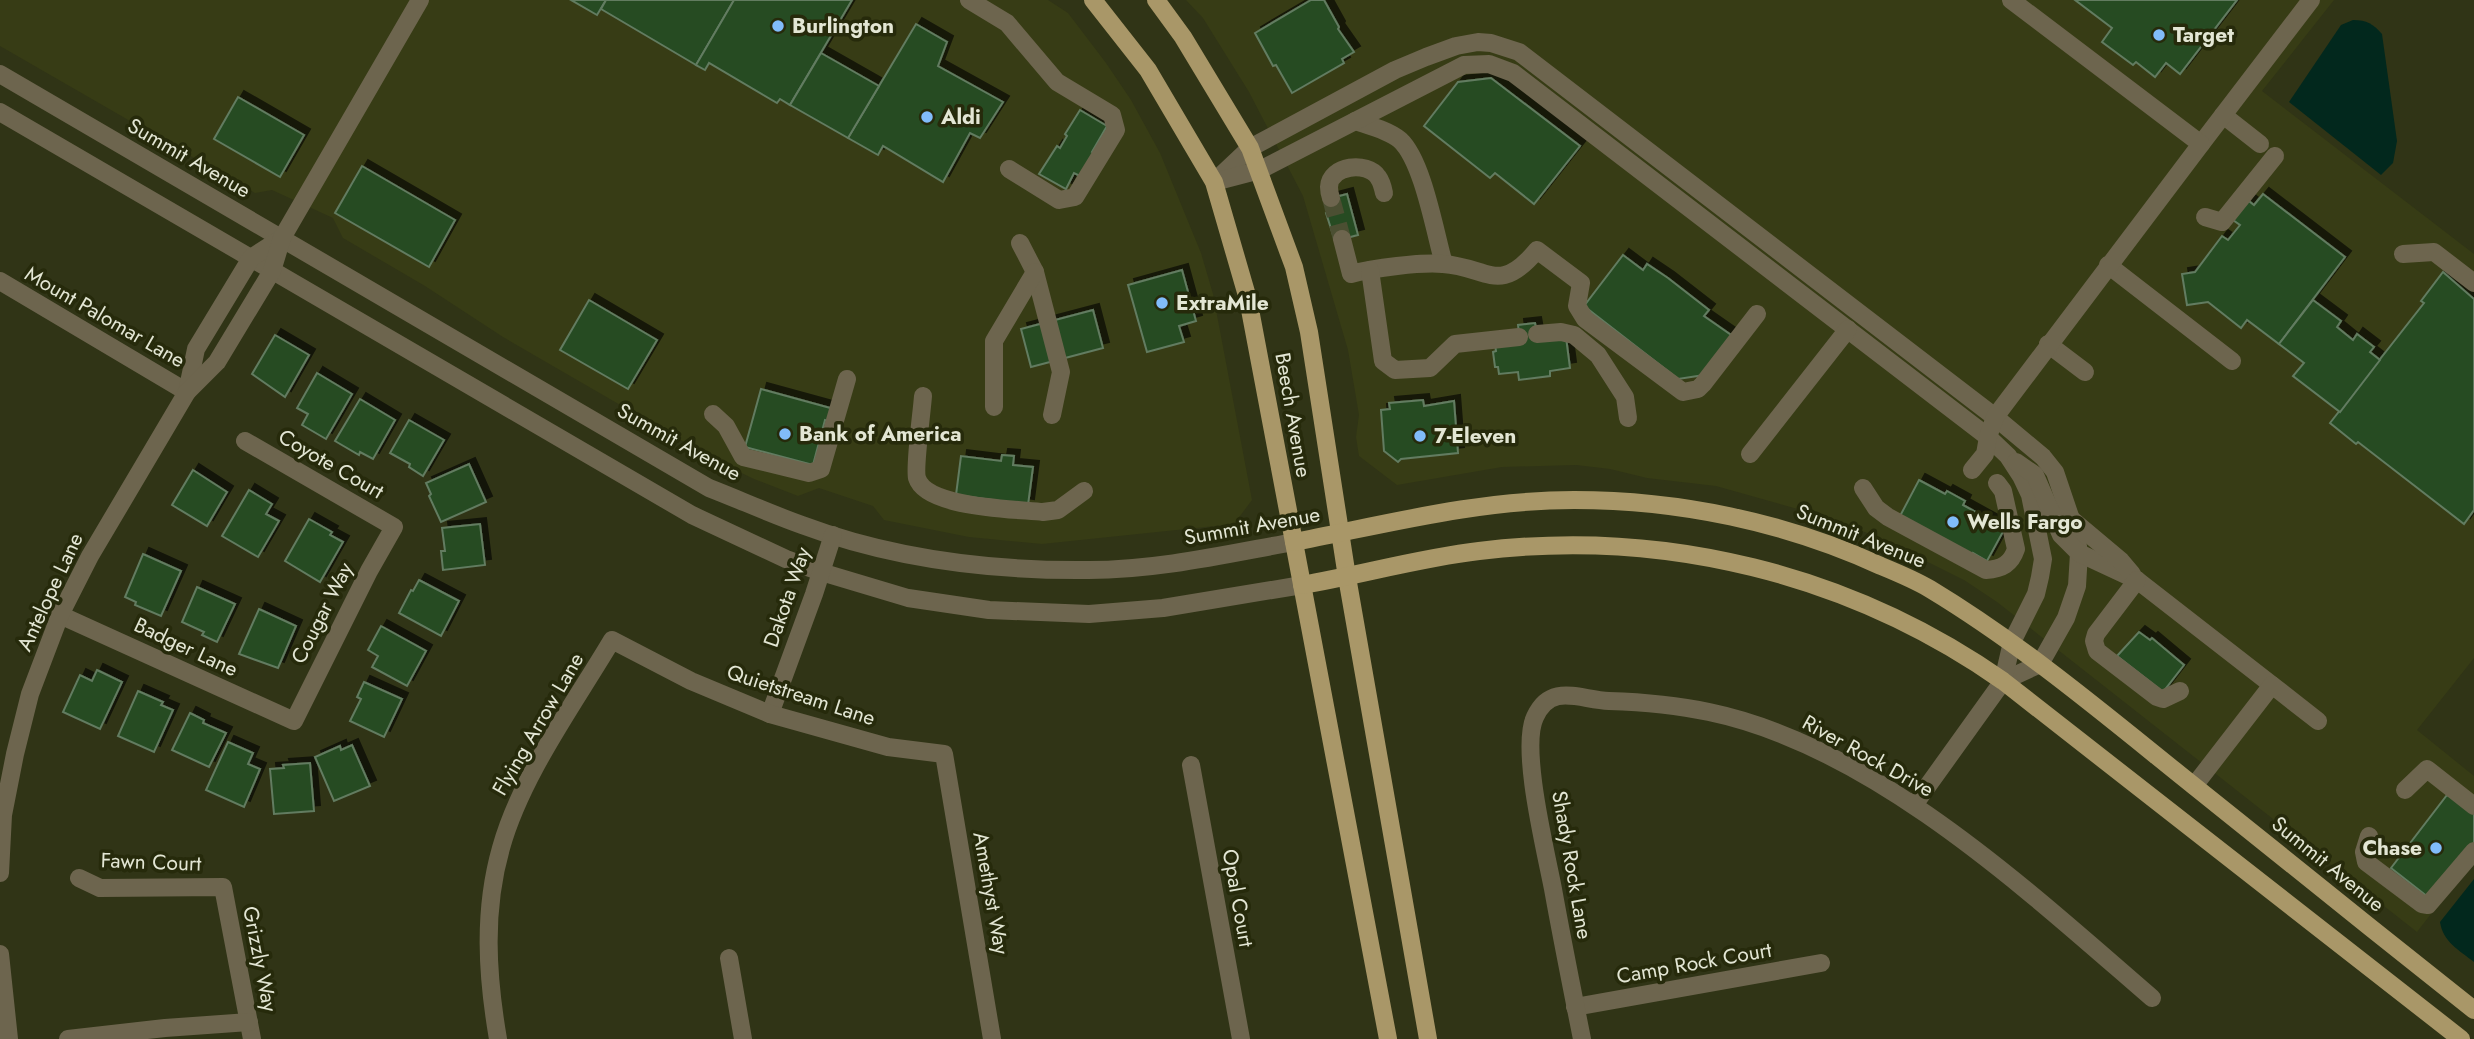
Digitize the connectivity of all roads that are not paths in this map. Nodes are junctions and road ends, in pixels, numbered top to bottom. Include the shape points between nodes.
1 (420, 0) edge
2 (969, 0) edge
3 (1093, 0) edge
4 (1156, 0) edge
5 (2011, 0) edge
6 (2311, 0) edge
7 (0, 74) edge
8 (0, 112) edge
9 (2223, 115) junction
10 (1355, 121) junction
11 (2201, 144) junction
12 (2260, 144) dead end
13 (1250, 148) junction
14 (2275, 156) dead end
15 (1009, 169) dead end
16 (1260, 170) junction
17 (1214, 182) junction
18 (1384, 193) dead end
19 (1331, 198) tunnel mouth
20 (2205, 217) dead end
21 (282, 238) junction
22 (1342, 239) tunnel mouth
23 (1020, 243) dead end
24 (2403, 254) dead end
25 (251, 258) junction
26 (1444, 264) junction
27 (2108, 265) junction
28 (1370, 270) junction
29 (272, 271) junction
30 (1035, 272) junction
31 (0, 281) edge
32 (2474, 283) edge
33 (1757, 314) dead end
34 (1849, 330) junction
35 (2048, 344) junction
36 (2232, 361) dead end
37 (2085, 372) dead end
38 (847, 379) dead end
39 (187, 392) junction
40 (923, 397) dead end
41 (994, 407) dead end
42 (713, 414) dead end
43 (1052, 415) dead end
44 (1995, 417) junction
45 (1628, 418) dead end
46 (1988, 437) junction
47 (245, 440) dead end
48 (1750, 454) dead end
49 (2008, 456) junction
50 (1972, 470) dead end
51 (1997, 483) dead end
52 (1863, 488) dead end
53 (1084, 491) dead end
54 (2071, 519) junction
55 (394, 527) joint
56 (1341, 533) junction
57 (833, 535) junction
58 (1294, 542) junction
59 (2079, 553) junction
60 (821, 572) junction
61 (1346, 577) junction
62 (2137, 580) junction
63 (1302, 585) junction
64 (60, 615) junction
65 (612, 640) joint
66 (2012, 642) junction
67 (2040, 664) junction
68 (2003, 681) junction
69 (2272, 685) junction
70 (2180, 691) dead end
71 (1546, 701) joint
72 (770, 713) junction
73 (294, 721) joint
74 (2318, 721) dead end
75 (944, 754) joint
76 (1191, 765) dead end
77 (2193, 786) junction
78 (2405, 790) dead end
79 (1914, 805) junction
80 (2474, 806) edge
81 (2, 815) edge
82 (2369, 836) dead end
83 (2474, 851) edge
84 (0, 873) edge
85 (79, 878) dead end
86 (222, 887) joint
87 (0, 954) edge
88 (729, 958) dead end
89 (1821, 963) dead end
90 (2152, 998) dead end
91 (1575, 1007) junction
92 (2474, 1010) edge
93 (250, 1031) edge
94 (9, 1039) edge
95 (68, 1039) edge
96 (498, 1039) edge
97 (743, 1039) edge
98 (992, 1039) edge
99 (1241, 1039) edge
100 (1388, 1039) edge
101 (1428, 1039) edge
102 (1582, 1039) edge
103 (2461, 1039) edge

1 - 21 street
2 - 15 street via 1007,23 1057,82 1112,115 1116,130 1075,197 1059,200
3 - 17 main road, Beech Avenue via 1148,70
4 - 13 main road, Beech Avenue
5 - 11 street
6 - 9 street
7 - 21 street, Summit Avenue
8 - 25 street
9 - 11 street
9 - 12 street
10 - 16 street
10 - 26 street via 1385,131 1411,152
10 - 34 street via 1464,65 1489,64 1513,73
11 - 27 street
13 - 16 main road, Beech Avenue
13 - 17 street
13 - 44 street via 1395,70 1456,46 1491,43 1518,52
14 - 20 street via 2222,222
16 - 17 street
16 - 56 main road, Beech Avenue via 1294,267 1309,332
17 - 58 main road, Beech Avenue via 1248,299
18 - 19 street via 1379,177 1370,169 1352,167 1332,178
21 - 25 street, Antelope Lane
21 - 29 street, Antelope Lane
21 - 57 street, Summit Avenue via 709,488
22 - 28 street via 1351,274
23 - 30 street
24 - 32 street via 2434,252
25 - 29 street
25 - 39 street, Antelope Lane via 196,349
26 - 28 street
26 - 33 street via 1502,276 1518,270 1537,250 1581,284 1577,306 1585,318 1683,392 1703,384
27 - 35 street
27 - 36 street
28 - 45 street via 1383,361 1395,370 1430,368 1455,344 1561,332 1574,335 1598,355 1625,397
29 - 39 street, Antelope Lane via 217,362
29 - 60 street via 692,514
30 - 41 street via 994,341
30 - 43 street via 1061,372
31 - 39 street, Mount Palomar Lane
34 - 46 street
34 - 48 street
35 - 37 street
35 - 44 street
38 - 42 street via 821,470 809,473 743,457 726,426
39 - 64 street, Antelope Lane
40 - 53 street via 917,478 927,493 947,501 1043,512 1058,510
44 - 46 street
44 - 54 street via 2055,472
46 - 49 street
46 - 50 street via 1985,454
47 - 55 street, Coyote Court
49 - 59 street via 2035,475 2061,535
49 - 66 street via 2030,495 2043,559 2036,594
51 - 52 street via 2003,491 2015,549 2006,565 1986,570 1888,517
54 - 59 street
54 - 62 street
55 - 73 street, Cougar Way
56 - 58 main road, Summit Avenue
56 - 61 main road, Beech Avenue
56 - 66 main road, Summit Avenue via 1486,504 1575,500 1692,508 1773,526 1843,549 1927,587
57 - 58 street, Summit Avenue via 961,564 1091,570 1171,563
57 - 60 street, Dakota Way
58 - 63 main road, Beech Avenue
59 - 62 street
59 - 67 street via 2074,597
60 - 63 street via 908,598 989,610 1089,614 1163,608
60 - 72 street, Dakota Way
61 - 63 main road
61 - 68 main road via 1477,551 1534,545 1619,545 1703,555 1844,594 1912,626
61 - 101 main road, Beech Avenue
62 - 69 street
62 - 70 street via 2096,634 2097,651 2157,697
63 - 100 main road, Beech Avenue
64 - 73 street, Badger Lane
64 - 81 street, Antelope Lane via 30,694
65 - 72 street, Quietstream Lane via 691,681
65 - 96 street, Flying Arrow Lane via 531,776 501,846 489,909 488,944
66 - 67 main road, Summit Avenue
66 - 68 street
67 - 68 street
67 - 77 main road, Summit Avenue
68 - 79 street
68 - 103 main road
69 - 74 street
69 - 77 street
71 - 79 street, River Rock Drive via 1567,693 1591,700 1709,712 1748,723 1846,765
71 - 91 street, Shady Rock Lane via 1534,718 1530,742 1535,794
72 - 75 street, Quietstream Lane via 888,747
75 - 98 street, Amethyst Way
76 - 99 street, Opal Court
77 - 92 main road, Summit Avenue
78 - 80 street via 2427,769
79 - 90 street, River Rock Drive via 2040,901
81 - 84 street, Antelope Lane
82 - 83 street via 2366,862 2428,905
85 - 86 street, Fawn Court via 100,888
86 - 93 street, Grizzly Way
87 - 94 street
88 - 97 street
89 - 91 street, Camp Rock Court
91 - 102 street, Shady Rock Lane
93 - 95 street via 165,1028

